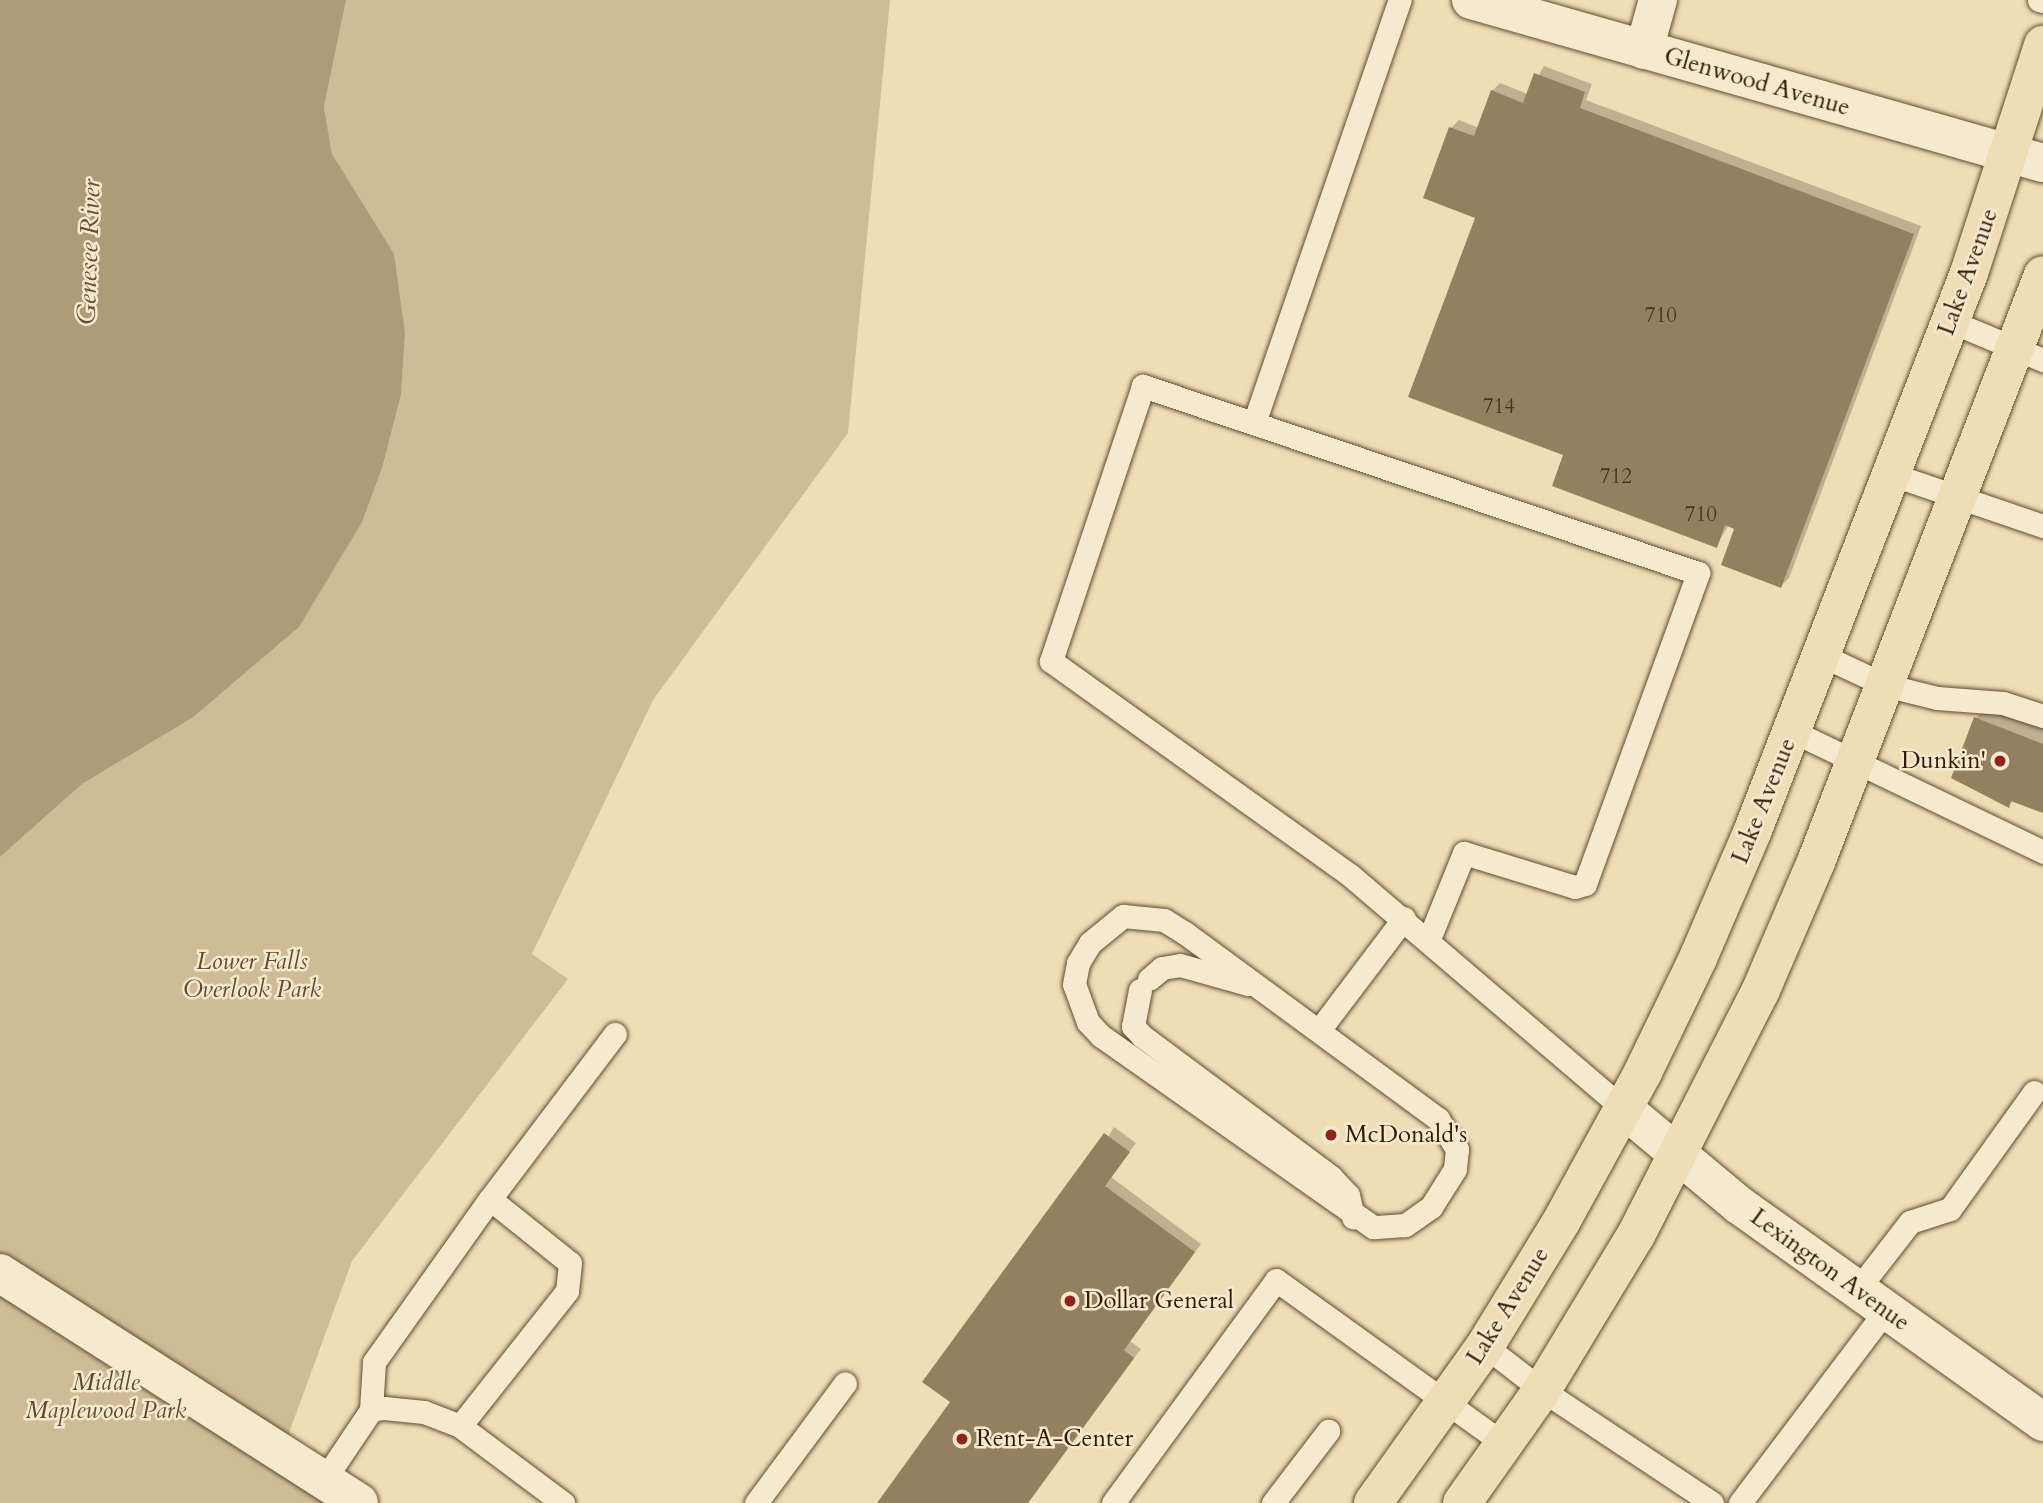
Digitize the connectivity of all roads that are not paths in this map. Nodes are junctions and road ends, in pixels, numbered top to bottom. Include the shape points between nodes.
1 (1400, 0) edge
2 (1471, 0) edge
3 (1658, 0) edge
4 (2043, 44) edge
5 (1644, 50) junction
6 (2027, 159) edge
7 (2043, 275) edge
8 (1950, 321) junction
9 (2029, 354) edge
10 (1254, 423) junction
11 (1891, 474) junction
12 (1957, 498) junction
13 (2043, 526) edge
14 (1821, 655) junction
15 (1885, 685) junction
16 (2043, 716) edge
17 (1792, 730) junction
18 (1855, 762) junction
19 (2043, 852) edge
20 (1404, 918) junction
21 (1429, 939) junction
22 (1258, 985) junction
23 (1320, 1029) junction
24 (615, 1034) dead end
25 (2034, 1092) dead end
26 (1624, 1110) junction
27 (1678, 1157) junction
28 (490, 1199) junction
29 (1353, 1217) junction
30 (0, 1273) edge
31 (1872, 1300) junction
32 (1485, 1346) junction
33 (845, 1383) dead end
34 (1542, 1390) junction
35 (1445, 1404) junction
36 (371, 1409) junction
37 (2043, 1422) edge
38 (460, 1426) junction
39 (1328, 1431) dead end
40 (1504, 1444) junction
41 (324, 1480) junction
42 (359, 1503) edge
43 (563, 1503) edge
44 (756, 1503) edge
45 (1113, 1503) edge
46 (1273, 1503) edge
47 (1373, 1503) edge
48 (1462, 1503) edge
49 (1712, 1503) edge
50 (1740, 1503) edge

1 - 10 lane
2 - 5 main road, Glenwood Avenue
3 - 5 main road
4 - 6 main road, Lake Avenue
5 - 6 main road, Glenwood Avenue
6 - 8 main road, Lake Avenue
7 - 9 main road
8 - 9 lane
8 - 11 main road, Lake Avenue
9 - 12 main road
10 - 20 lane via 1143,386 1051,661 1266,813
10 - 21 lane via 1699,573 1585,884 1575,887 1464,853
11 - 12 lane
11 - 14 main road, Lake Avenue
12 - 13 lane
12 - 15 main road
14 - 15 lane
14 - 17 main road, Lake Avenue
15 - 16 lane via 1937,698 2003,703
15 - 18 main road
17 - 18 lane
17 - 26 main road, Lake Avenue via 1713,926
18 - 19 lane
18 - 27 main road via 1760,992
20 - 21 lane
20 - 23 lane
21 - 26 lane
22 - 23 lane
22 - 29 lane via 1233,983 1180,965 1162,968 1145,985 1133,1026 1332,1177 1348,1195
22 - 29 lane via 1164,920 1143,916 1123,916 1103,928 1078,963 1074,984 1078,1003 1101,1036
23 - 29 lane via 1438,1119 1457,1149 1448,1184 1418,1220 1389,1229
24 - 28 lane
25 - 31 lane via 1950,1209 1910,1222
26 - 27 main road, Lexington Avenue
26 - 32 main road, Lake Avenue
27 - 31 main road, Lexington Avenue
27 - 34 main road
28 - 36 lane via 374,1362
28 - 38 lane via 570,1263 567,1291
30 - 41 main road
31 - 37 main road, Lexington Avenue
31 - 50 lane
32 - 34 lane
32 - 35 main road, Lake Avenue
33 - 44 lane
34 - 40 main road
34 - 49 lane
35 - 40 lane
35 - 45 lane via 1276,1280
35 - 47 main road, Lake Avenue
36 - 38 lane via 424,1412
36 - 41 lane
38 - 43 lane
39 - 46 lane
40 - 48 main road
41 - 42 main road

